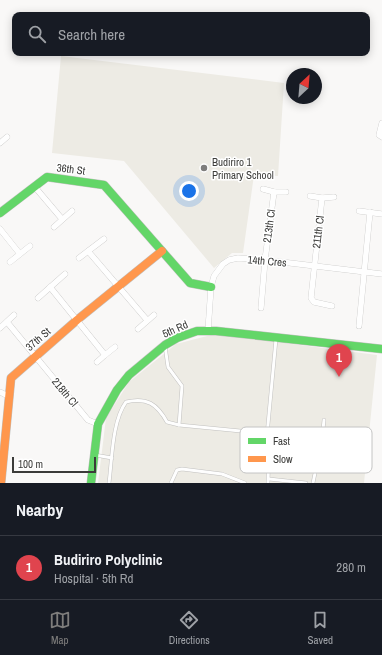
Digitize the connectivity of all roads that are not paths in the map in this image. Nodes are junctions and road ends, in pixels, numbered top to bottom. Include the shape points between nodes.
1 (382, 123) edge
2 (382, 136) edge
3 (7, 138) dead end
4 (0, 144) edge
5 (34, 186) junction
6 (263, 189) dead end
7 (274, 192) junction
8 (286, 192) dead end
9 (310, 196) dead end
10 (322, 198) junction
11 (334, 198) dead end
12 (72, 211) dead end
13 (359, 211) dead end
14 (370, 212) junction
15 (0, 213) edge
16 (382, 214) edge
17 (62, 219) junction
18 (54, 227) dead end
19 (0, 229) edge
20 (104, 239) dead end
21 (30, 246) dead end
22 (88, 251) junction
23 (162, 251) junction
24 (20, 254) junction
25 (79, 258) dead end
26 (265, 260) junction
27 (10, 262) dead end
28 (314, 265) junction
29 (364, 271) junction
30 (65, 274) dead end
31 (382, 274) edge
32 (119, 286) junction
33 (50, 287) junction
34 (211, 287) junction
35 (38, 298) dead end
36 (332, 306) dead end
37 (261, 308) dead end
38 (14, 315) dead end
39 (154, 315) dead end
40 (77, 320) junction
41 (147, 320) junction
42 (7, 322) junction
43 (359, 326) dead end
44 (0, 328) edge
45 (138, 329) dead end
46 (208, 331) junction
47 (276, 337) junction
48 (165, 344) junction
49 (115, 347) dead end
50 (382, 349) edge
51 (105, 355) junction
52 (35, 356) junction
53 (97, 362) dead end
54 (4, 394) edge
55 (324, 420) dead end
56 (98, 424) junction
57 (179, 426) junction
58 (268, 427) edge
59 (323, 427) edge
60 (240, 432) edge
61 (94, 455) junction
62 (112, 458) junction
63 (269, 473) edge
64 (316, 473) edge
65 (1, 478) edge
66 (269, 478) junction
67 (92, 483) edge
68 (109, 483) edge
69 (171, 483) edge
70 (245, 483) edge
71 (268, 483) edge
72 (306, 483) edge
73 (314, 483) edge

1 - 2 street via 379,135
3 - 4 street
5 - 15 street, 36th St
5 - 17 street
5 - 23 street, 36th St via 47,177 104,185
6 - 7 street
7 - 8 street
7 - 26 street, 213th Cl
9 - 10 street
10 - 11 street
10 - 28 street, 211th Cl
12 - 17 street
13 - 14 street
14 - 16 street
14 - 29 street
17 - 18 street
19 - 24 street
20 - 22 street
21 - 24 street
22 - 25 street
22 - 32 street
23 - 32 street, 37th St
23 - 34 street via 190,282
24 - 27 street
26 - 28 street, 14th Cres
26 - 34 street, 14th Cres via 229,260 214,276
26 - 37 street, 213th Cl
28 - 29 street, 14th Cres
28 - 36 street, 211th Cl via 311,298 314,302
29 - 31 street, 14th Cres
29 - 43 street
30 - 33 street
32 - 40 street, 37th St
32 - 41 street
33 - 35 street
33 - 40 street
34 - 46 street, 14th Cres
38 - 42 street
39 - 41 street
40 - 51 street
40 - 52 street, 37th St
41 - 45 street
42 - 44 street
42 - 52 street, 218th Cl
46 - 47 street, 5th Rd
46 - 48 street, 5th Rd via 177,338
47 - 50 street, 5th Rd
47 - 58 lane
48 - 56 street, 5th Rd via 129,375 117,390
48 - 57 lane via 168,367 182,386
49 - 51 street
51 - 53 street
52 - 54 street, 37th St via 11,378
52 - 56 street, 218th Cl via 88,420
54 - 65 street, 37th St
55 - 59 lane
56 - 61 street, 5th Rd
57 - 60 lane
57 - 62 lane via 167,422 159,409 147,401 126,402 117,424
61 - 62 lane
61 - 67 street, 5th Rd
62 - 68 lane
63 - 66 lane
64 - 73 lane
66 - 71 lane
66 - 72 lane
69 - 70 lane via 177,470 182,469 222,474

